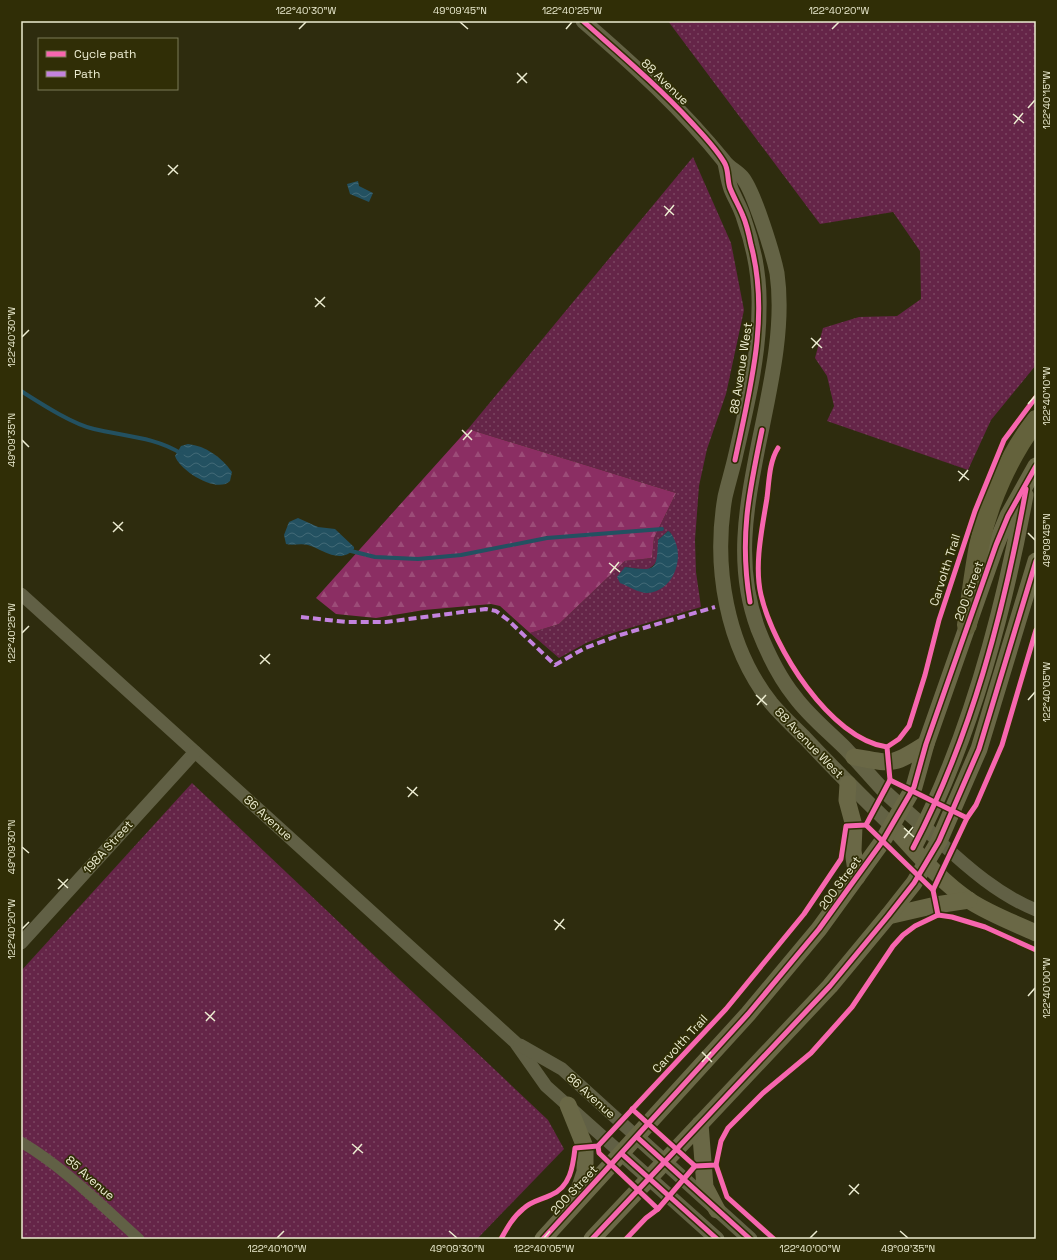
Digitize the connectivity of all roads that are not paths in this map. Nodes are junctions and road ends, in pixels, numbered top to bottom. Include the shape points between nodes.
1 (583, 21) edge
2 (725, 164) junction
3 (1036, 420) edge
4 (1032, 472) edge
5 (1036, 561) edge
6 (21, 594) edge
7 (967, 625) junction
8 (926, 744) junction
9 (195, 752) junction
10 (854, 757) junction
11 (848, 784) junction
12 (902, 808) junction
13 (892, 826) junction
14 (924, 826) junction
15 (939, 841) junction
16 (913, 848) junction
17 (926, 862) junction
18 (857, 877) junction
19 (969, 900) junction
20 (1036, 910) edge
21 (888, 916) junction
22 (1036, 933) edge
23 (21, 943) edge
24 (514, 1042) junction
25 (568, 1105) junction
26 (700, 1124) junction
27 (637, 1137) junction
28 (21, 1142) edge
29 (622, 1154) junction
30 (664, 1163) junction
31 (649, 1179) junction
32 (573, 1207) junction
33 (717, 1210) junction
34 (139, 1239) edge
35 (543, 1239) edge
36 (592, 1239) edge
37 (717, 1239) edge
38 (750, 1239) edge

1 - 2 main road, 88 Avenue via 674,104 714,147
2 - 10 main road, 88 Avenue West via 743,178 756,204 777,273 776,352 746,516 744,552 750,602 769,653 796,698
2 - 11 main road, 88 Avenue West via 730,187 744,217 752,246 760,308 747,405 726,496 721,533 722,570 727,604 739,647 771,703
3 - 7 highway via 1010,462 985,522
4 - 7 main road, 200 Street via 1008,516
4 - 14 main road via 1014,557 988,652 958,748
5 - 15 main road via 979,749
6 - 9 street, 86 Avenue
7 - 8 main road, 200 Street
8 - 10 main road via 901,760 888,763
8 - 12 main road, 200 Street via 914,787
9 - 23 street, 198A Street
9 - 24 street, 86 Avenue
10 - 12 main road, 88 Avenue West
11 - 13 main road, 88 Avenue West
11 - 18 main road via 847,800 854,826 853,851
12 - 13 main road, 200 Street
12 - 14 main road, 88 Avenue West
13 - 16 main road, 88 Avenue West
13 - 18 main road, 200 Street
14 - 15 main road, 88 Avenue West
14 - 16 main road
15 - 17 main road
15 - 20 street, 88 Avenue West via 1006,895
16 - 17 main road, 88 Avenue West
17 - 19 main road, 88 Avenue West
17 - 21 main road via 914,883
18 - 27 main road, 200 Street via 819,929 748,1014
19 - 21 main road
19 - 22 main road, 88 Avenue West
21 - 26 main road via 830,986
24 - 25 street, 86 Avenue via 546,1086
24 - 27 street, 86 Avenue via 562,1069
25 - 29 street, 86 Avenue
25 - 32 main road via 585,1147 585,1172
26 - 30 main road
26 - 33 main road via 705,1187
27 - 29 main road, 200 Street
27 - 30 main road, 86 Avenue
28 - 34 street, 85 Avenue via 71,1178
29 - 31 main road, 86 Avenue
29 - 32 main road, 200 Street
30 - 31 main road
30 - 33 main road, 86 Avenue
31 - 36 main road
31 - 37 main road, 86 Avenue
32 - 35 main road, 200 Street
33 - 38 main road, 86 Avenue

